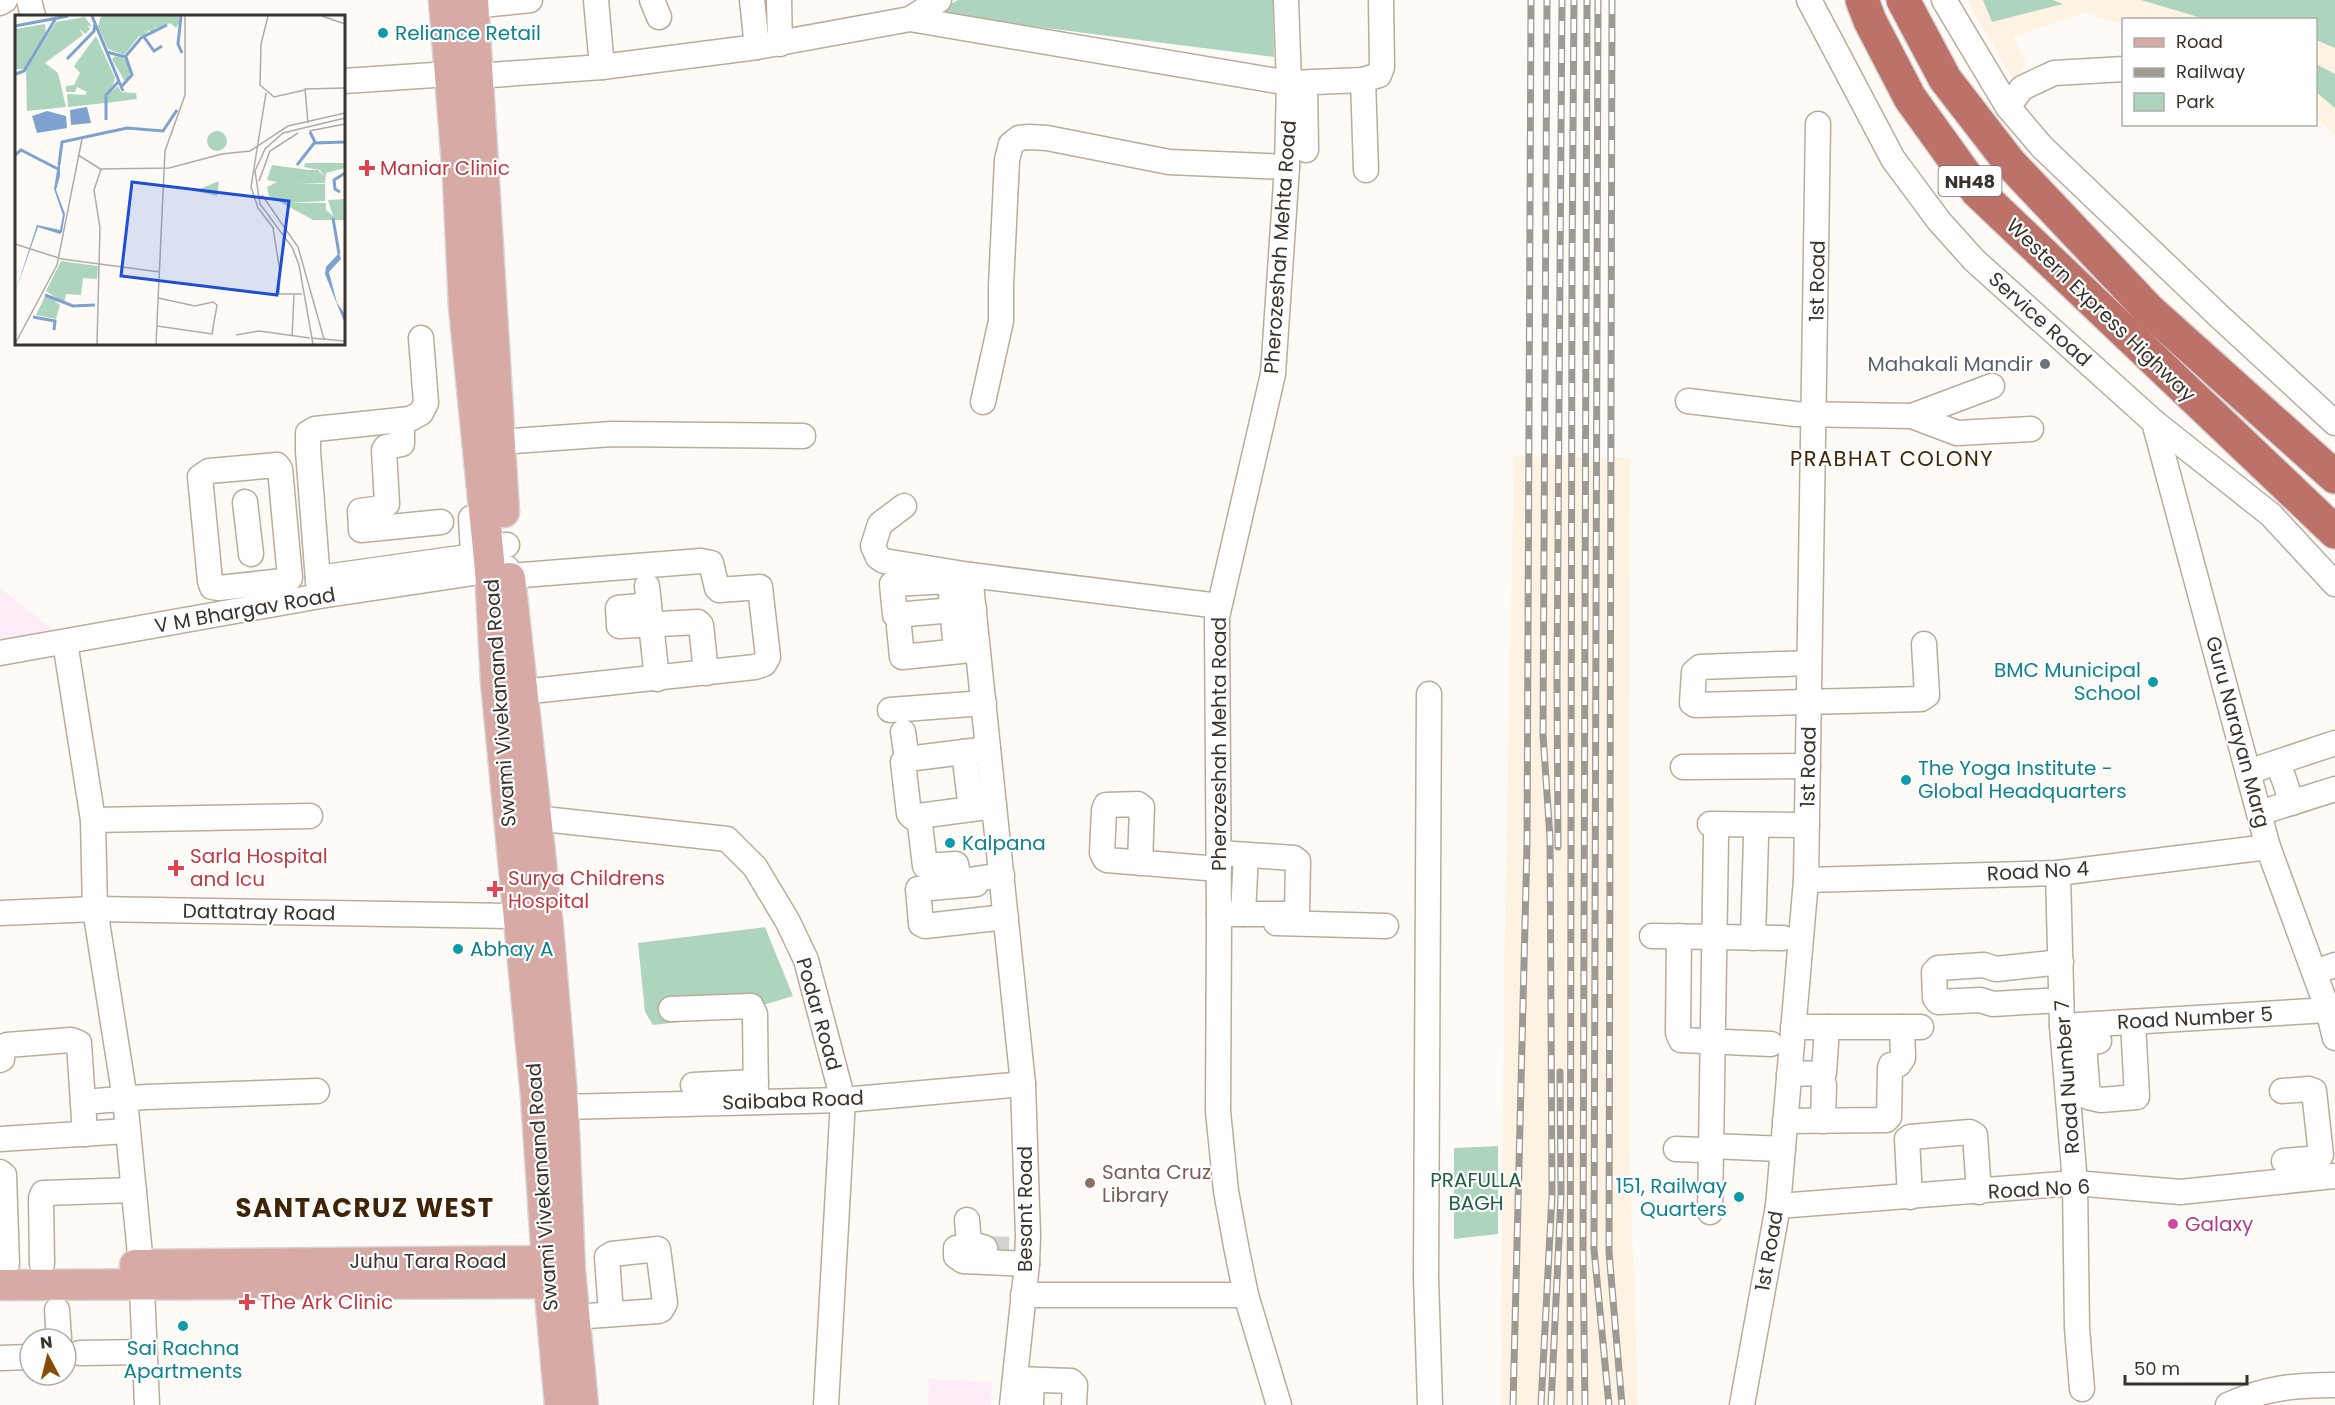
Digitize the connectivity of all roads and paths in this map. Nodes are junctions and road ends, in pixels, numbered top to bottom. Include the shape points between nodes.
1 (5, 0) edge
2 (29, 0) edge
3 (444, 0) edge
4 (530, 0) edge
5 (596, 0) edge
6 (752, 0) edge
7 (779, 0) edge
8 (939, 0) edge
9 (1286, 0) edge
10 (1381, 0) edge
11 (1809, 0) edge
12 (1862, 0) edge
13 (1903, 0) edge
14 (1944, 0) edge
15 (0, 3) edge
16 (473, 3) edge
17 (33, 15) edge
18 (910, 19) junction
19 (768, 46) junction
20 (602, 67) junction
21 (2122, 69) edge
22 (463, 75) junction
23 (1365, 80) junction
24 (345, 81) edge
25 (1297, 83) junction
26 (2008, 107) junction
27 (1818, 124) dead end
28 (1306, 150) dead end
29 (1287, 167) junction
30 (1366, 170) dead end
31 (421, 338) dead end
32 (459, 339) dead end
33 (1992, 386) dead end
34 (1688, 401) dead end
35 (983, 402) dead end
36 (1815, 416) junction
37 (1912, 416) junction
38 (402, 420) junction
39 (2154, 422) junction
40 (2335, 423) edge
41 (2031, 429) dead end
42 (803, 436) dead end
43 (499, 442) junction
44 (2335, 477) edge
45 (245, 502) dead end
46 (904, 506) dead end
47 (441, 522) dead end
48 (2335, 532) edge
49 (496, 559) junction
50 (970, 575) junction
51 (254, 579) junction
52 (2335, 584) edge
53 (319, 587) junction
54 (1219, 606) junction
55 (899, 627) dead end
56 (65, 642) junction
57 (1924, 644) dead end
58 (967, 650) junction
59 (0, 653) edge
60 (1799, 664) junction
61 (706, 673) junction
62 (657, 679) junction
63 (522, 692) junction
64 (1429, 694) dead end
65 (1800, 701) junction
66 (984, 703) junction
67 (890, 710) dead end
68 (903, 732) dead end
69 (2335, 743) edge
70 (988, 749) junction
71 (964, 752) junction
72 (907, 759) junction
73 (2278, 762) junction
74 (1808, 766) junction
75 (1683, 767) dead end
76 (2248, 772) junction
77 (2335, 789) edge
78 (2292, 803) junction
79 (981, 808) junction
80 (2259, 813) junction
81 (310, 816) dead end
82 (919, 816) junction
83 (535, 818) junction
84 (93, 820) junction
85 (1807, 825) junction
86 (1756, 838) dead end
87 (2268, 847) junction
88 (1246, 855) junction
89 (1219, 861) junction
90 (1140, 863) dead end
91 (2058, 873) junction
92 (993, 880) junction
93 (1806, 880) junction
94 (95, 909) junction
95 (0, 913) edge
96 (531, 914) junction
97 (1243, 915) junction
98 (1219, 917) junction
99 (995, 918) junction
100 (1386, 926) dead end
101 (1652, 936) dead end
102 (1679, 936) junction
103 (1715, 937) junction
104 (1753, 938) junction
105 (1783, 938) dead end
106 (1988, 966) junction
107 (2325, 969) edge
108 (2061, 982) junction
109 (2036, 985) dead end
110 (1990, 1003) junction
111 (2332, 1009) edge
112 (671, 1010) dead end
113 (2133, 1022) junction
114 (2062, 1026) junction
115 (1793, 1027) junction
116 (1827, 1027) junction
117 (2335, 1038) edge
118 (1713, 1042) junction
119 (1771, 1044) dead end
120 (0, 1060) edge
121 (1789, 1074) junction
122 (1023, 1084) junction
123 (693, 1085) dead end
124 (1824, 1085) dead end
125 (317, 1091) dead end
126 (2282, 1091) dead end
127 (756, 1092) junction
128 (2077, 1095) junction
129 (125, 1099) junction
130 (843, 1100) junction
131 (83, 1102) junction
132 (563, 1107) junction
133 (1785, 1121) junction
134 (1822, 1121) junction
135 (2327, 1129) edge
136 (128, 1131) junction
137 (85, 1134) junction
138 (0, 1139) edge
139 (1711, 1146) junction
140 (1677, 1149) dead end
141 (1783, 1149) junction
142 (2284, 1165) junction
143 (0, 1172) edge
144 (2335, 1176) edge
145 (2075, 1183) junction
146 (1979, 1186) junction
147 (134, 1190) junction
148 (1909, 1191) junction
149 (1778, 1206) junction
150 (1710, 1212) dead end
151 (1021, 1214) junction
152 (968, 1220) dead end
153 (956, 1248) dead end
154 (985, 1248) dead end
155 (2, 1271) edge
156 (555, 1272) junction
157 (142, 1275) junction
158 (52, 1290) junction
159 (1023, 1295) junction
160 (1246, 1295) junction
161 (611, 1314) dead end
162 (574, 1317) junction
163 (57, 1327) edge
164 (145, 1352) junction
165 (80, 1353) dead end
166 (18, 1357) edge
167 (0, 1358) edge
168 (1024, 1380) junction
169 (2335, 1385) edge
170 (2082, 1389) dead end
171 (147, 1405) edge
172 (560, 1405) edge
173 (583, 1405) edge
174 (826, 1405) edge
175 (1012, 1405) edge
176 (1031, 1405) edge
177 (1074, 1405) edge
178 (1279, 1405) edge
179 (1430, 1405) edge
180 (1742, 1405) edge
181 (2228, 1405) edge

1 - 15 street
2 - 17 street
3 - 22 main road, Swami Vivekanand Road
4 - 16 street
5 - 20 street
6 - 19 street
7 - 19 street
8 - 18 street
9 - 25 street
10 - 23 street via 1382,67 1379,75
11 - 39 street, Service Road via 1893,159 1939,220 1974,260
12 - 48 highway, Western Express Highway / NH48 via 1910,98 1977,191
13 - 44 highway, Western Express Highway / NH48 via 1945,79 2010,163 2150,310
14 - 26 street
16 - 22 main road, Swami Vivekanand Road
18 - 19 street
18 - 25 street
19 - 20 street
20 - 22 street
21 - 26 street via 2054,73 2022,88
22 - 24 street
22 - 43 main road, Swami Vivekanand Road
22 - 49 main road, Swami Vivekanand Road via 458,177 464,307
23 - 25 street
23 - 30 street
25 - 28 street
25 - 29 street, Pherozeshah Mehta Road
26 - 40 street via 2090,194
27 - 36 street, 1st Road
29 - 35 street via 1169,162 1047,138 1019,138 1011,144 1007,160 1001,321
29 - 54 street, Pherozeshah Mehta Road via 1273,374
31 - 38 street via 426,403 415,417
32 - 49 street
33 - 37 street
34 - 36 street
36 - 37 street
36 - 60 street, 1st Road
37 - 41 street via 1957,433
38 - 47 street via 402,444 384,450 387,504 360,511 361,530
38 - 53 street via 315,429 308,433
39 - 52 street, Service Road via 2271,515
39 - 76 street, Guru Narayan Marg
42 - 43 street via 612,434
43 - 49 main road, Swami Vivekanand Road
45 - 51 street
46 - 50 street via 880,524 873,546 878,557
49 - 53 street, V M Bhargav Road
49 - 61 street, V M Bhargav Road via 701,561 713,566 720,590 759,579 767,661 755,667
49 - 63 main road, Swami Vivekanand Road
49 - 96 main road, Swami Vivekanand Road via 496,682
50 - 54 street
50 - 58 street via 963,609
51 - 51 street via 283,581 291,575 279,466 204,472 200,482 211,585 219,588
51 - 53 street, V M Bhargav Road
51 - 56 street, V M Bhargav Road
54 - 89 street, Pherozeshah Mehta Road
55 - 58 street via 902,657
56 - 59 street, V M Bhargav Road
56 - 84 street
57 - 65 street via 1928,695 1921,699
58 - 66 street
60 - 65 street, 1st Road
60 - 65 street via 1700,667 1694,672 1692,701 1695,705
61 - 62 street
61 - 62 street via 700,623 649,605
62 - 63 street
63 - 83 main road, Swami Vivekanand Road
64 - 179 street via 1426,1277
65 - 74 street, 1st Road
66 - 67 street
66 - 70 street
68 - 72 street
69 - 73 street
70 - 71 street
70 - 79 street
71 - 72 street
71 - 79 street
72 - 82 street via 903,764 909,814
73 - 76 street
73 - 78 street
74 - 75 street
74 - 85 street, 1st Road
76 - 80 street, Guru Narayan Marg
77 - 78 street
78 - 80 street
79 - 82 street
79 - 92 street, Besant Road
80 - 87 street, Guru Narayan Marg
81 - 84 street
82 - 92 street via 925,866 956,864 960,881
83 - 96 main road, Swami Vivekanand Road
83 - 130 street, Podar Road via 727,839 755,867 806,960
84 - 94 street
85 - 93 street, 1st Road
85 - 103 street via 1713,830
86 - 104 street
87 - 91 street, Road No 4
87 - 107 street, Guru Narayan Marg
88 - 89 street
88 - 97 street
88 - 97 street via 1296,859 1297,912
89 - 90 street
89 - 98 street, Pherozeshah Mehta Road
91 - 93 street, Road No 4
91 - 108 street, Road Number 7
92 - 99 street, Besant Road
92 - 99 street via 921,888 917,892 922,926
93 - 115 street, 1st Road
94 - 95 street, Dattatray Road
94 - 96 street, Dattatray Road
94 - 129 street
96 - 132 main road, Swami Vivekanand Road
96 - 156 main road, Swami Vivekanand Road via 536,1096
97 - 98 street
98 - 100 street
98 - 160 street, Pherozeshah Mehta Road via 1218,1111 1226,1191
99 - 122 street, Besant Road
101 - 102 street
102 - 103 street
102 - 118 street via 1679,1037 1684,1041
103 - 104 street
103 - 118 street
104 - 105 street
106 - 108 street
106 - 110 street
106 - 110 street via 1935,969 1935,998 1938,1002
107 - 111 street, Guru Narayan Marg
108 - 109 street
108 - 110 street
108 - 114 street, Road Number 7
111 - 113 street, Road Number 5
111 - 117 street, Guru Narayan Marg
112 - 127 street via 751,1006 755,1014
113 - 114 street, Road Number 5
113 - 128 street via 2137,1097 2101,1100
114 - 128 street, Road Number 7
114 - 128 street via 2091,1042
115 - 116 street
115 - 121 street, 1st Road
116 - 121 street via 1824,1073
116 - 134 street via 1912,1027 1902,1062 1890,1068 1889,1117
118 - 119 street
118 - 139 street
120 - 131 street via 7,1045 75,1041 80,1047
121 - 133 street, 1st Road
122 - 130 street, Saibaba Road
122 - 151 street, Besant Road
123 - 127 street
124 - 134 street
125 - 129 street
126 - 135 street via 2314,1091
127 - 130 street, Saibaba Road
127 - 132 street, Saibaba Road
128 - 145 street, Road Number 7
129 - 131 street
129 - 136 street
130 - 174 street, Podar Road
131 - 137 street
132 - 156 main road, Swami Vivekanand Road
133 - 134 street
133 - 141 street, 1st Road
135 - 142 street via 2321,1157
136 - 137 street
136 - 147 street
137 - 138 street
139 - 140 street via 1702,1150
139 - 141 street
139 - 150 street
141 - 149 street, 1st Road
142 - 144 street, Road No 6
142 - 145 street, Road No 6 via 2180,1192
143 - 155 street via 4,1175
145 - 146 street, Road No 6
145 - 170 street, Road Number 7
146 - 148 street, Road No 6
146 - 148 street via 1975,1135 1970,1132 1907,1139
147 - 157 street
147 - 158 street via 41,1195
148 - 149 street, Road No 6
149 - 180 street, 1st Road
151 - 153 street via 963,1261 956,1256
151 - 159 street, Besant Road
152 - 154 street via 969,1243
155 - 158 main road, Juhu Tara Road
156 - 157 main road, Juhu Tara Road
156 - 162 main road, Swami Vivekanand Road
156 - 172 main road, Swami Vivekanand Road
157 - 158 main road, Juhu Tara Road
157 - 164 street
158 - 163 street
159 - 160 street
159 - 168 street, Besant Road
160 - 178 street, Pherozeshah Mehta Road
161 - 162 street
162 - 173 main road, Swami Vivekanand Road
164 - 165 street
164 - 171 street
166 - 167 street
168 - 175 street, Besant Road
168 - 176 street
168 - 177 street via 1071,1381 1075,1385
169 - 181 street via 2256,1392

